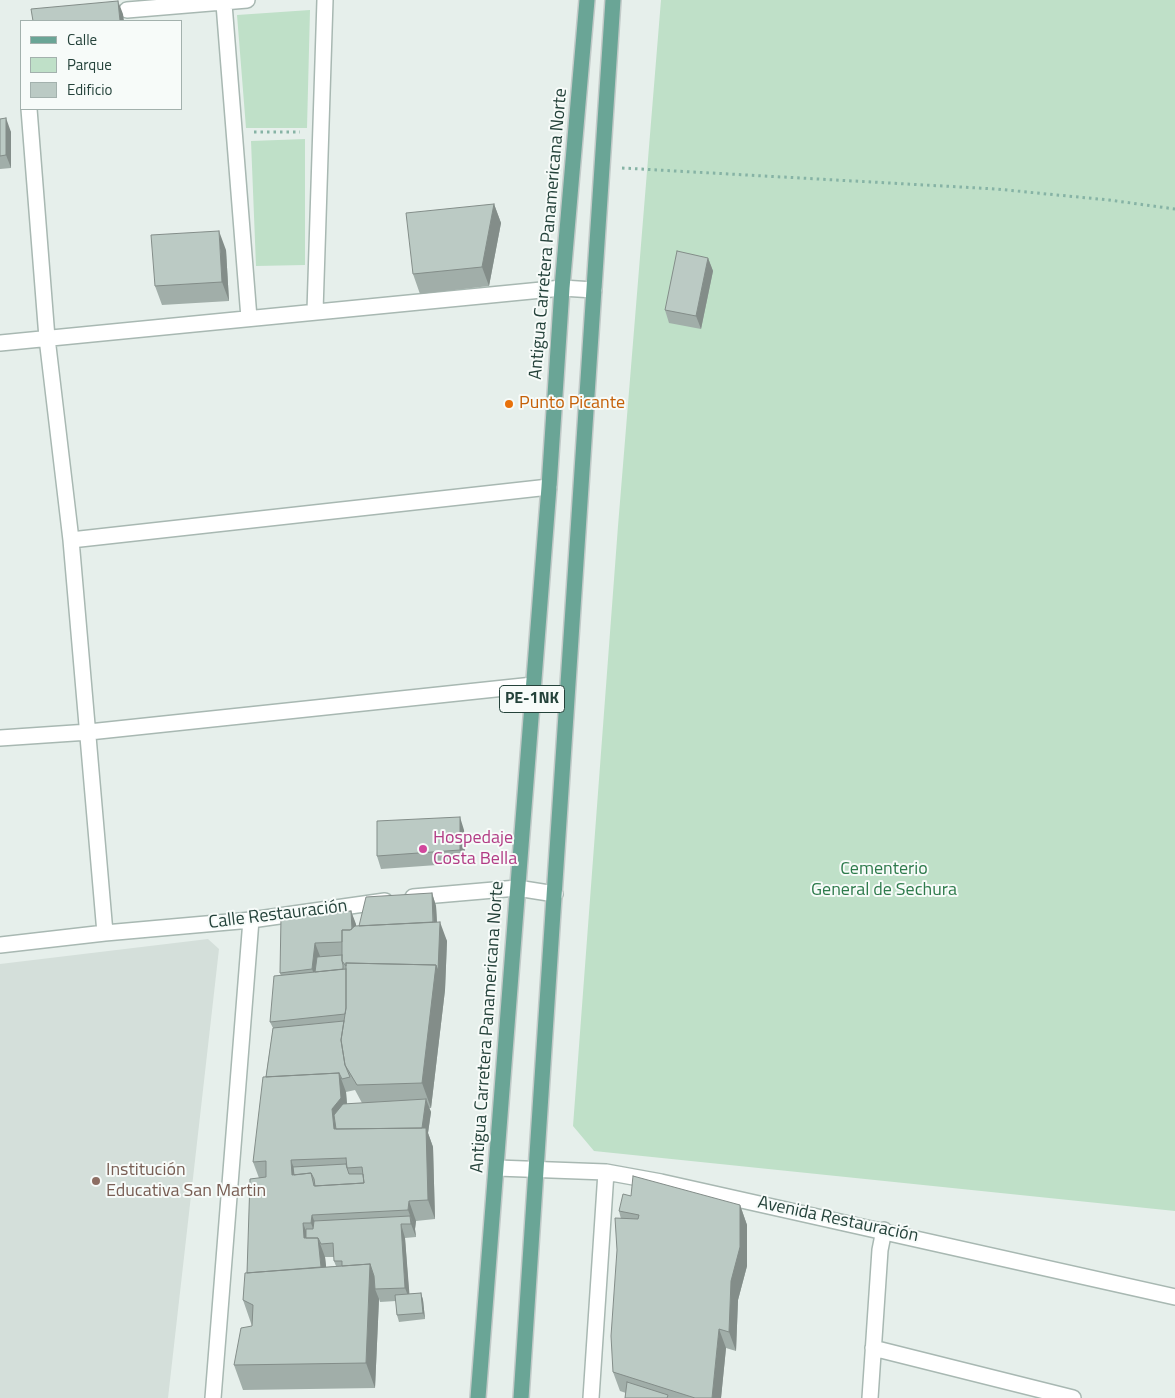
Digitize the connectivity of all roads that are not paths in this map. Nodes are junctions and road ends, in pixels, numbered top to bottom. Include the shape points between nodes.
1 (248, 0) edge
2 (325, 0) edge
3 (587, 0) edge
4 (613, 0) edge
5 (224, 4) junction
6 (127, 10) dead end
7 (28, 110) edge
8 (562, 288) junction
9 (594, 290) junction
10 (315, 311) junction
11 (249, 318) junction
12 (47, 338) junction
13 (0, 343) edge
14 (549, 487) junction
15 (71, 540) junction
16 (533, 685) junction
17 (88, 732) junction
18 (0, 738) edge
19 (517, 888) junction
20 (555, 894) junction
21 (250, 920) junction
22 (105, 933) junction
23 (0, 945) edge
24 (497, 1168) junction
25 (537, 1168) junction
26 (606, 1172) junction
27 (884, 1230) junction
28 (1175, 1297) edge
29 (874, 1348) junction
30 (213, 1398) edge
31 (478, 1398) edge
32 (521, 1398) edge
33 (591, 1398) edge
34 (870, 1398) edge
35 (1073, 1398) edge

1 - 5 street
2 - 10 street
3 - 8 main road, Antigua Carretera Panamericana Norte / PE-1NK
4 - 9 main road, PE-1NK
5 - 6 street
5 - 11 street
7 - 12 street
8 - 9 street
8 - 10 street
8 - 14 main road, Antigua Carretera Panamericana Norte / PE-1NK
9 - 20 main road, PE-1NK
10 - 11 street
11 - 12 street
12 - 13 street
12 - 15 street
14 - 15 street
14 - 16 main road, Antigua Carretera Panamericana Norte / PE-1NK
15 - 17 street
16 - 17 street
16 - 19 main road, Antigua Carretera Panamericana Norte / PE-1NK
17 - 18 street
17 - 22 street
19 - 20 street, Calle Restauración
19 - 21 street, Calle Restauración via 424,895
19 - 24 main road, Antigua Carretera Panamericana Norte / PE-1NK
20 - 25 main road, PE-1NK
21 - 22 street, Calle Restauración
21 - 30 street
22 - 23 street, Calle Restauración
24 - 25 street, Avenida Restauración
24 - 31 main road, Antigua Carretera Panamericana Norte / PE-1NK
25 - 26 street, Avenida Restauración
25 - 32 main road, PE-1NK
26 - 27 street, Avenida Restauración
26 - 33 street
27 - 28 street, Avenida Restauración
27 - 29 street
29 - 34 street
29 - 35 street

